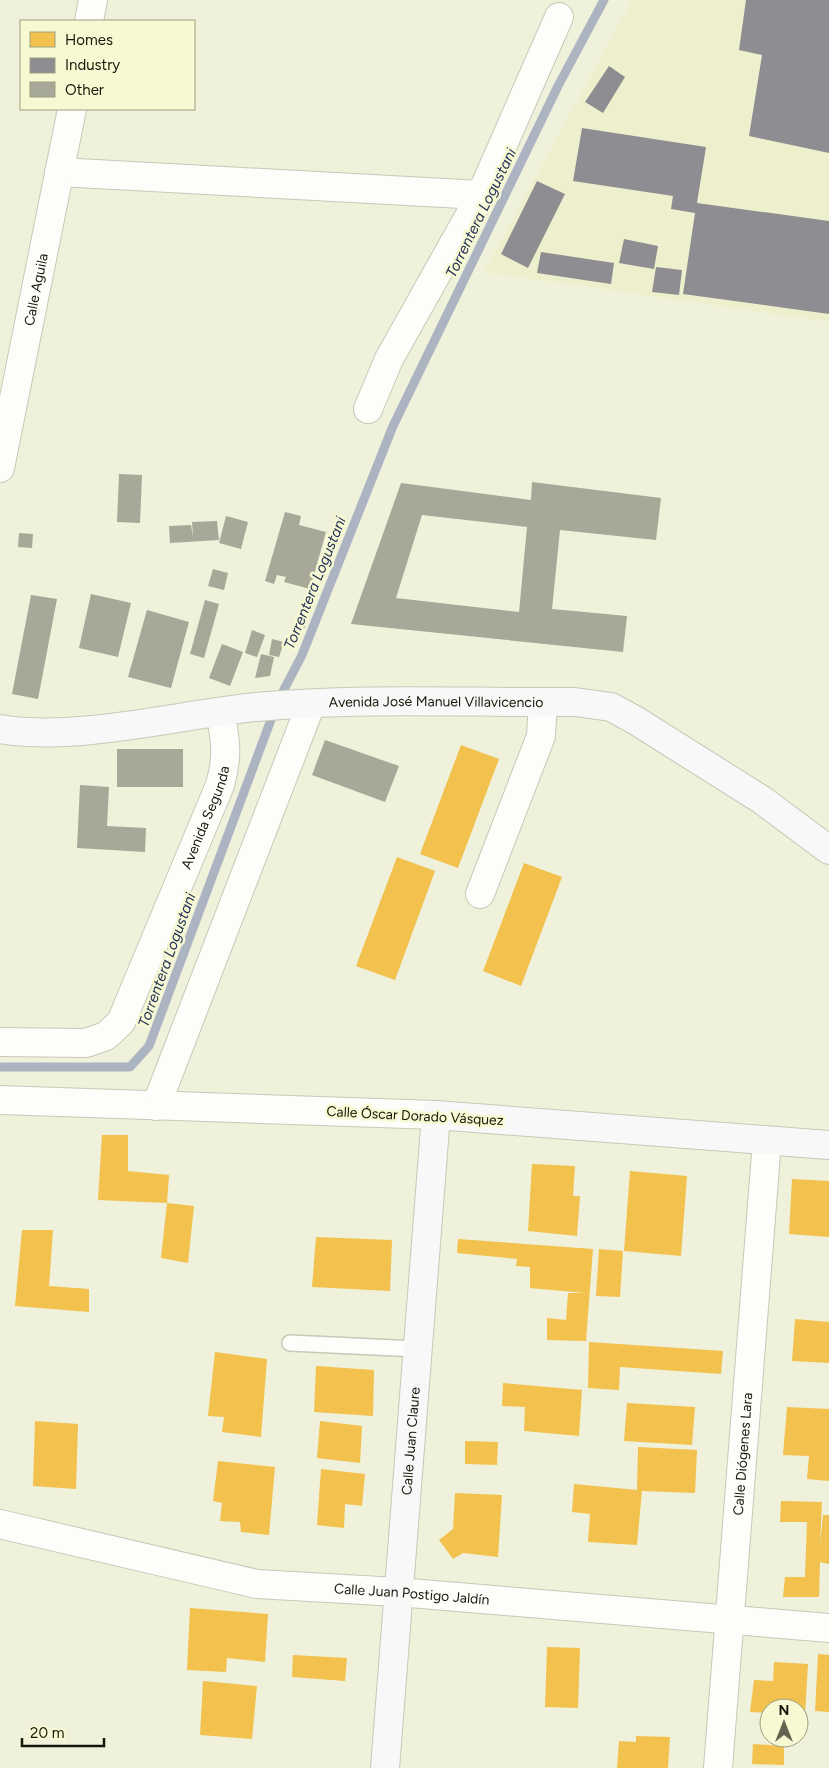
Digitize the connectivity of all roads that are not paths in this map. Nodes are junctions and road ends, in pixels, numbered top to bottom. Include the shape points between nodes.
1 (93, 0) edge
2 (559, 17) dead end
3 (89, 20) edge
4 (72, 110) edge
5 (60, 172) junction
6 (481, 195) junction
7 (368, 409) dead end
8 (0, 468) edge
9 (543, 702) junction
10 (300, 704) junction
11 (220, 712) junction
12 (0, 729) edge
13 (829, 850) edge
14 (480, 894) dead end
15 (0, 1042) edge
16 (0, 1100) edge
17 (156, 1106) junction
18 (436, 1115) junction
19 (767, 1141) junction
20 (829, 1145) edge
21 (290, 1343) dead end
22 (416, 1349) junction
23 (0, 1524) edge
24 (398, 1592) junction
25 (730, 1620) junction
26 (829, 1628) edge
27 (384, 1768) edge
28 (718, 1768) edge

1 - 3 street
2 - 6 street
4 - 5 street, Calle Aguila
5 - 6 street
5 - 8 street, Calle Aguila
6 - 7 street via 389,359
9 - 10 street, Avenida José Manuel Villavicencio
9 - 13 street, Avenida José Manuel Villavicencio via 611,707 762,800
9 - 14 street via 541,736
10 - 11 street, Avenida José Manuel Villavicencio
10 - 17 street
11 - 12 street, Avenida José Manuel Villavicencio via 85,730 20,733
11 - 15 street, Avenida Segunda via 227,744 220,786 121,1022 106,1036 86,1043
16 - 17 street, Calle Óscar Dorado Vásquez
17 - 18 street, Calle Óscar Dorado Vásquez
18 - 19 street, Calle Óscar Dorado Vásquez
18 - 22 street, Calle Juan Claure
19 - 20 street, Calle Óscar Dorado Vásquez
19 - 25 street, Calle Diógenes Lara
21 - 22 lane
22 - 24 street, Calle Juan Claure
23 - 24 street, Calle Juan Postigo Jaldín via 257,1584
24 - 25 street, Calle Juan Postigo Jaldín
24 - 27 street, Calle Juan Claure
25 - 26 street, Calle Juan Postigo Jaldín
25 - 28 street, Calle Diógenes Lara

